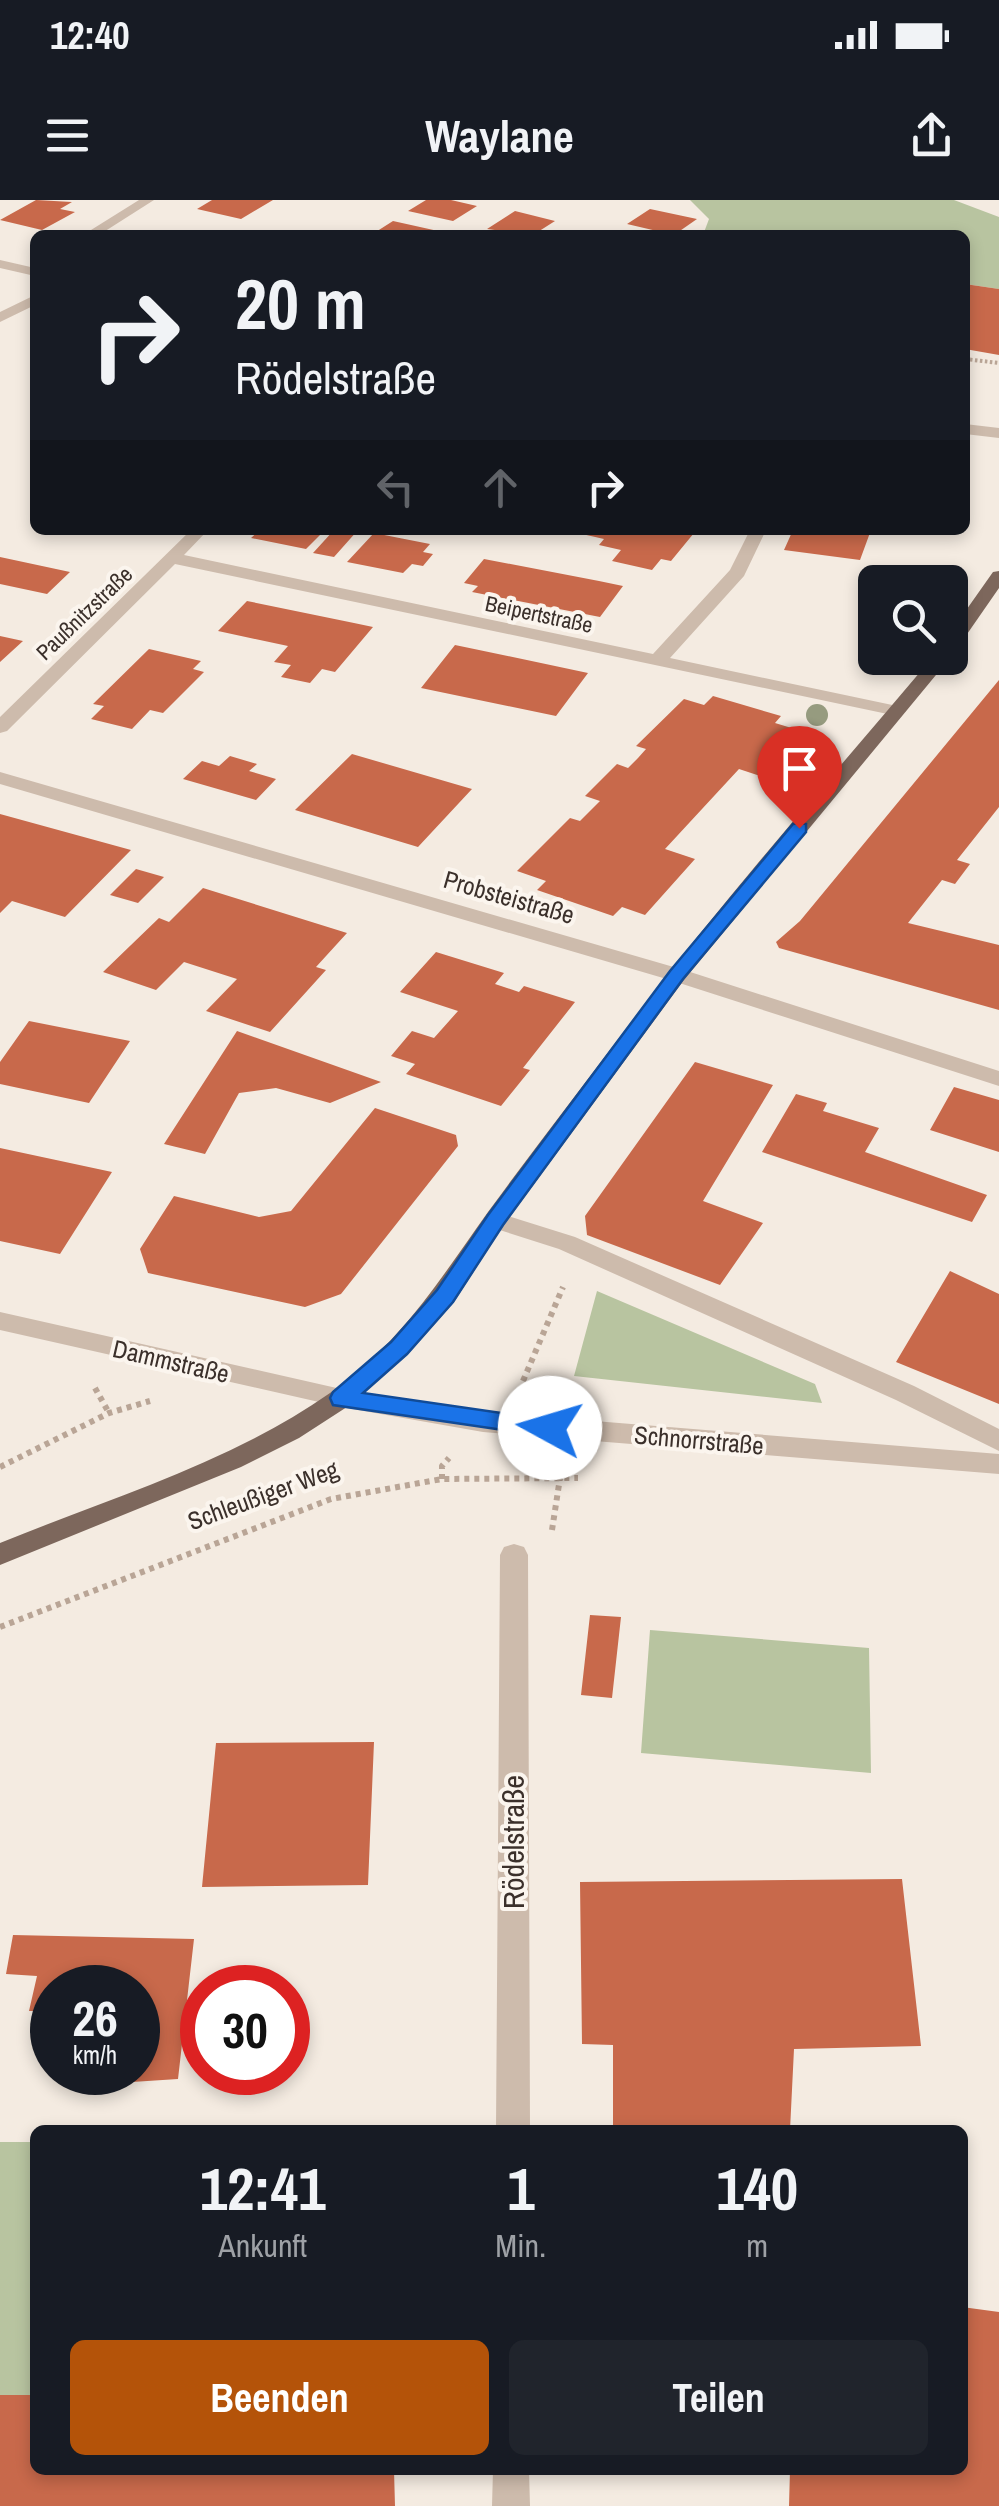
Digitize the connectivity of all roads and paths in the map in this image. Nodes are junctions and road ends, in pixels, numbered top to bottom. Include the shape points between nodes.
1 (148, 200) edge
2 (98, 230) edge
3 (0, 264) edge
4 (30, 269) edge
5 (30, 302) edge
6 (0, 318) edge
7 (970, 359) edge
8 (999, 362) edge
9 (970, 430) edge
10 (999, 434) edge
11 (195, 535) edge
12 (756, 535) edge
13 (172, 558) junction
14 (999, 576) edge
15 (968, 620) edge
16 (656, 662) junction
17 (928, 675) edge
18 (897, 711) junction
19 (0, 727) edge
20 (0, 778) edge
21 (676, 975) junction
22 (999, 1079) edge
23 (496, 1220) junction
24 (567, 1277) dead end
25 (0, 1321) edge
26 (528, 1375) dead end
27 (161, 1398) dead end
28 (342, 1398) junction
29 (999, 1441) edge
30 (999, 1464) edge
31 (442, 1466) dead end
32 (0, 1467) edge
33 (560, 1478) dead end
34 (442, 1479) junction
35 (0, 1554) edge
36 (514, 1555) dead end
37 (0, 1627) edge
38 (512, 2125) edge
39 (511, 2475) edge
40 (511, 2506) edge

1 - 2 street
3 - 4 street
5 - 6 street
7 - 8 path
9 - 10 street
11 - 13 street, Paußnitzstraße
12 - 16 street via 738,572
13 - 16 street, Beipertstraße
13 - 19 street, Paußnitzstraße
14 - 15 main road
16 - 18 street, Beipertstraße
17 - 18 main road
18 - 21 main road
20 - 21 street, Probsteistraße
21 - 22 street, Probsteistraße
21 - 23 main road
23 - 28 main road via 445,1296
23 - 29 street via 567,1244 905,1392
24 - 26 path
25 - 28 street, Dammstraße
27 - 32 path via 109,1413
28 - 30 street, Schnorrstraße via 582,1432
28 - 35 main road, Schleußiger Weg via 232,1460
31 - 34 path
33 - 34 path, Schleußiger Weg
34 - 37 path, Schleußiger Weg via 331,1498
36 - 38 street, Rödelstraße
39 - 40 street

